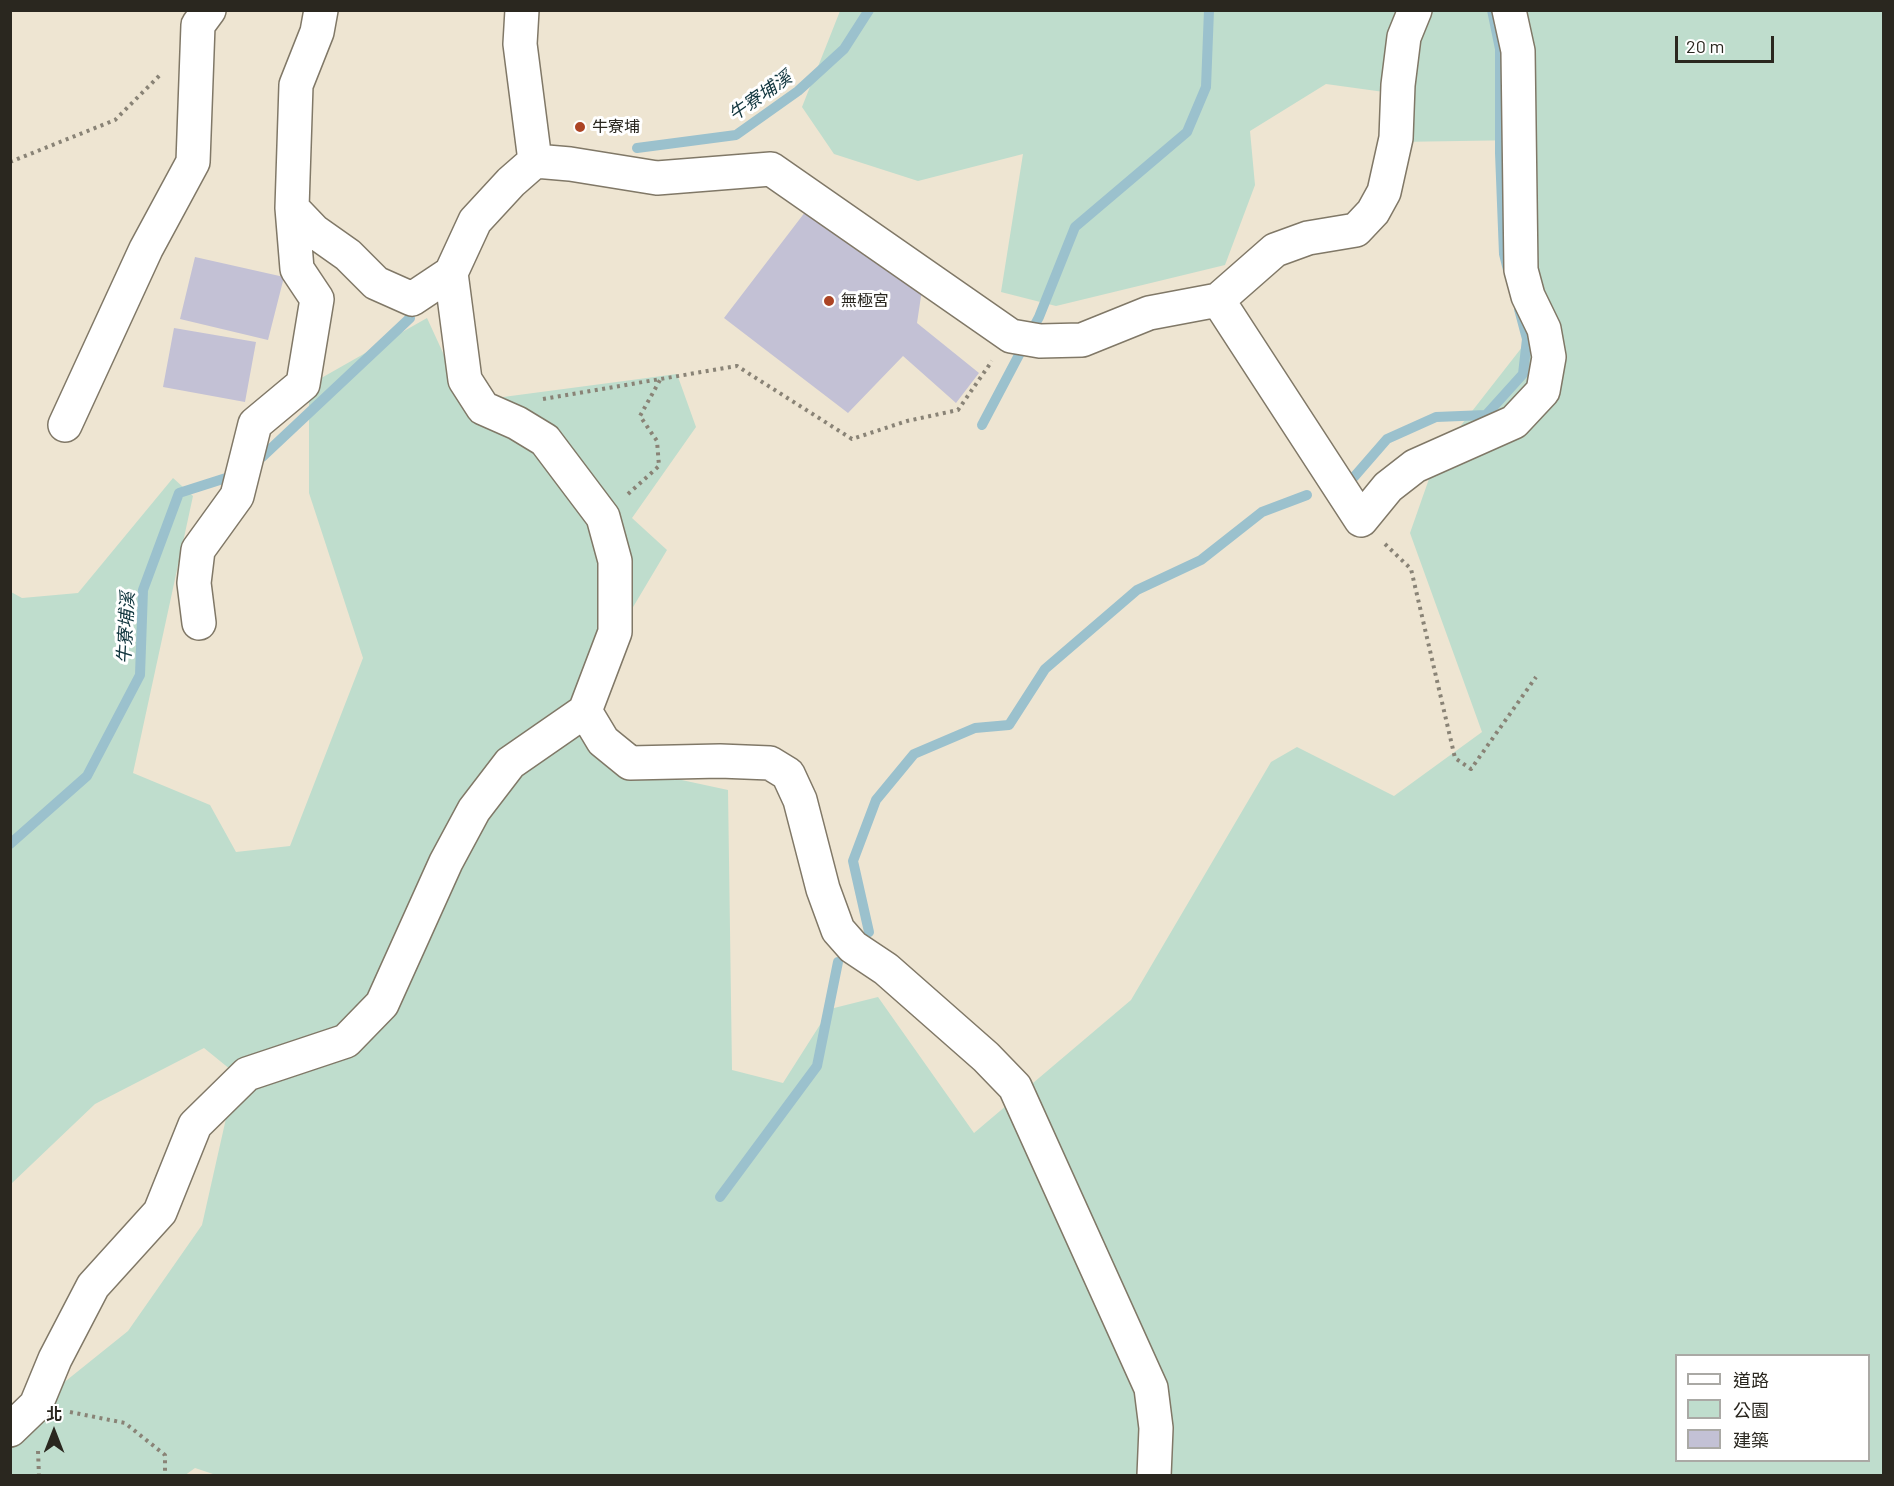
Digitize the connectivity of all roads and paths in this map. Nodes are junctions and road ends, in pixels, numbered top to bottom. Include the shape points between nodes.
1 (321, 10) edge
2 (522, 10) edge
3 (1415, 10) edge
4 (1509, 10) edge
5 (203, 18) edge
6 (164, 72) dead end
7 (535, 161) junction
8 (12, 162) edge
9 (292, 208) junction
10 (451, 273) junction
11 (1218, 300) junction
12 (1025, 339) junction
13 (660, 380) junction
14 (542, 399) dead end
15 (65, 425) dead end
16 (603, 517) junction
17 (1361, 520) junction
18 (199, 623) dead end
19 (1536, 678) dead end
20 (585, 711) junction
21 (36, 1406) junction
22 (10, 1430) edge
23 (165, 1476) edge
24 (1154, 1476) edge

1 - 9 street via 318,32 296,85
2 - 7 street via 520,44
3 - 11 street via 1404,37 1396,138 1384,192 1373,212 1356,230 1308,238 1275,250
4 - 17 street via 1518,51 1521,270 1544,329 1549,357 1543,391 1514,422 1415,466 1388,487
5 - 15 street via 193,162 146,249
6 - 8 path via 115,120
7 - 10 street via 475,221
7 - 12 street via 657,178 771,168
9 - 10 street via 376,283 412,300
9 - 18 street via 297,269 317,299 303,384 255,424 237,496 198,550 194,583
10 - 16 street via 465,380 483,408 545,440
11 - 12 street via 1149,313 1082,340
11 - 17 street
12 - 13 path via 958,410 906,421 852,439 737,366
13 - 14 path
13 - 16 path via 640,416 657,441 659,466
16 - 20 street via 615,561 615,632
17 - 19 path via 1411,568 1455,758 1471,769
20 - 21 street via 510,763 474,810 446,862 382,1004 346,1041 247,1074 195,1125 160,1212 93,1286 55,1359
20 - 24 street via 603,741 630,763 770,763 788,774 800,800 838,930 853,947 886,969 953,1027 1015,1087 1151,1388 1156,1428
21 - 22 street
21 - 23 path via 125,1423 165,1455

